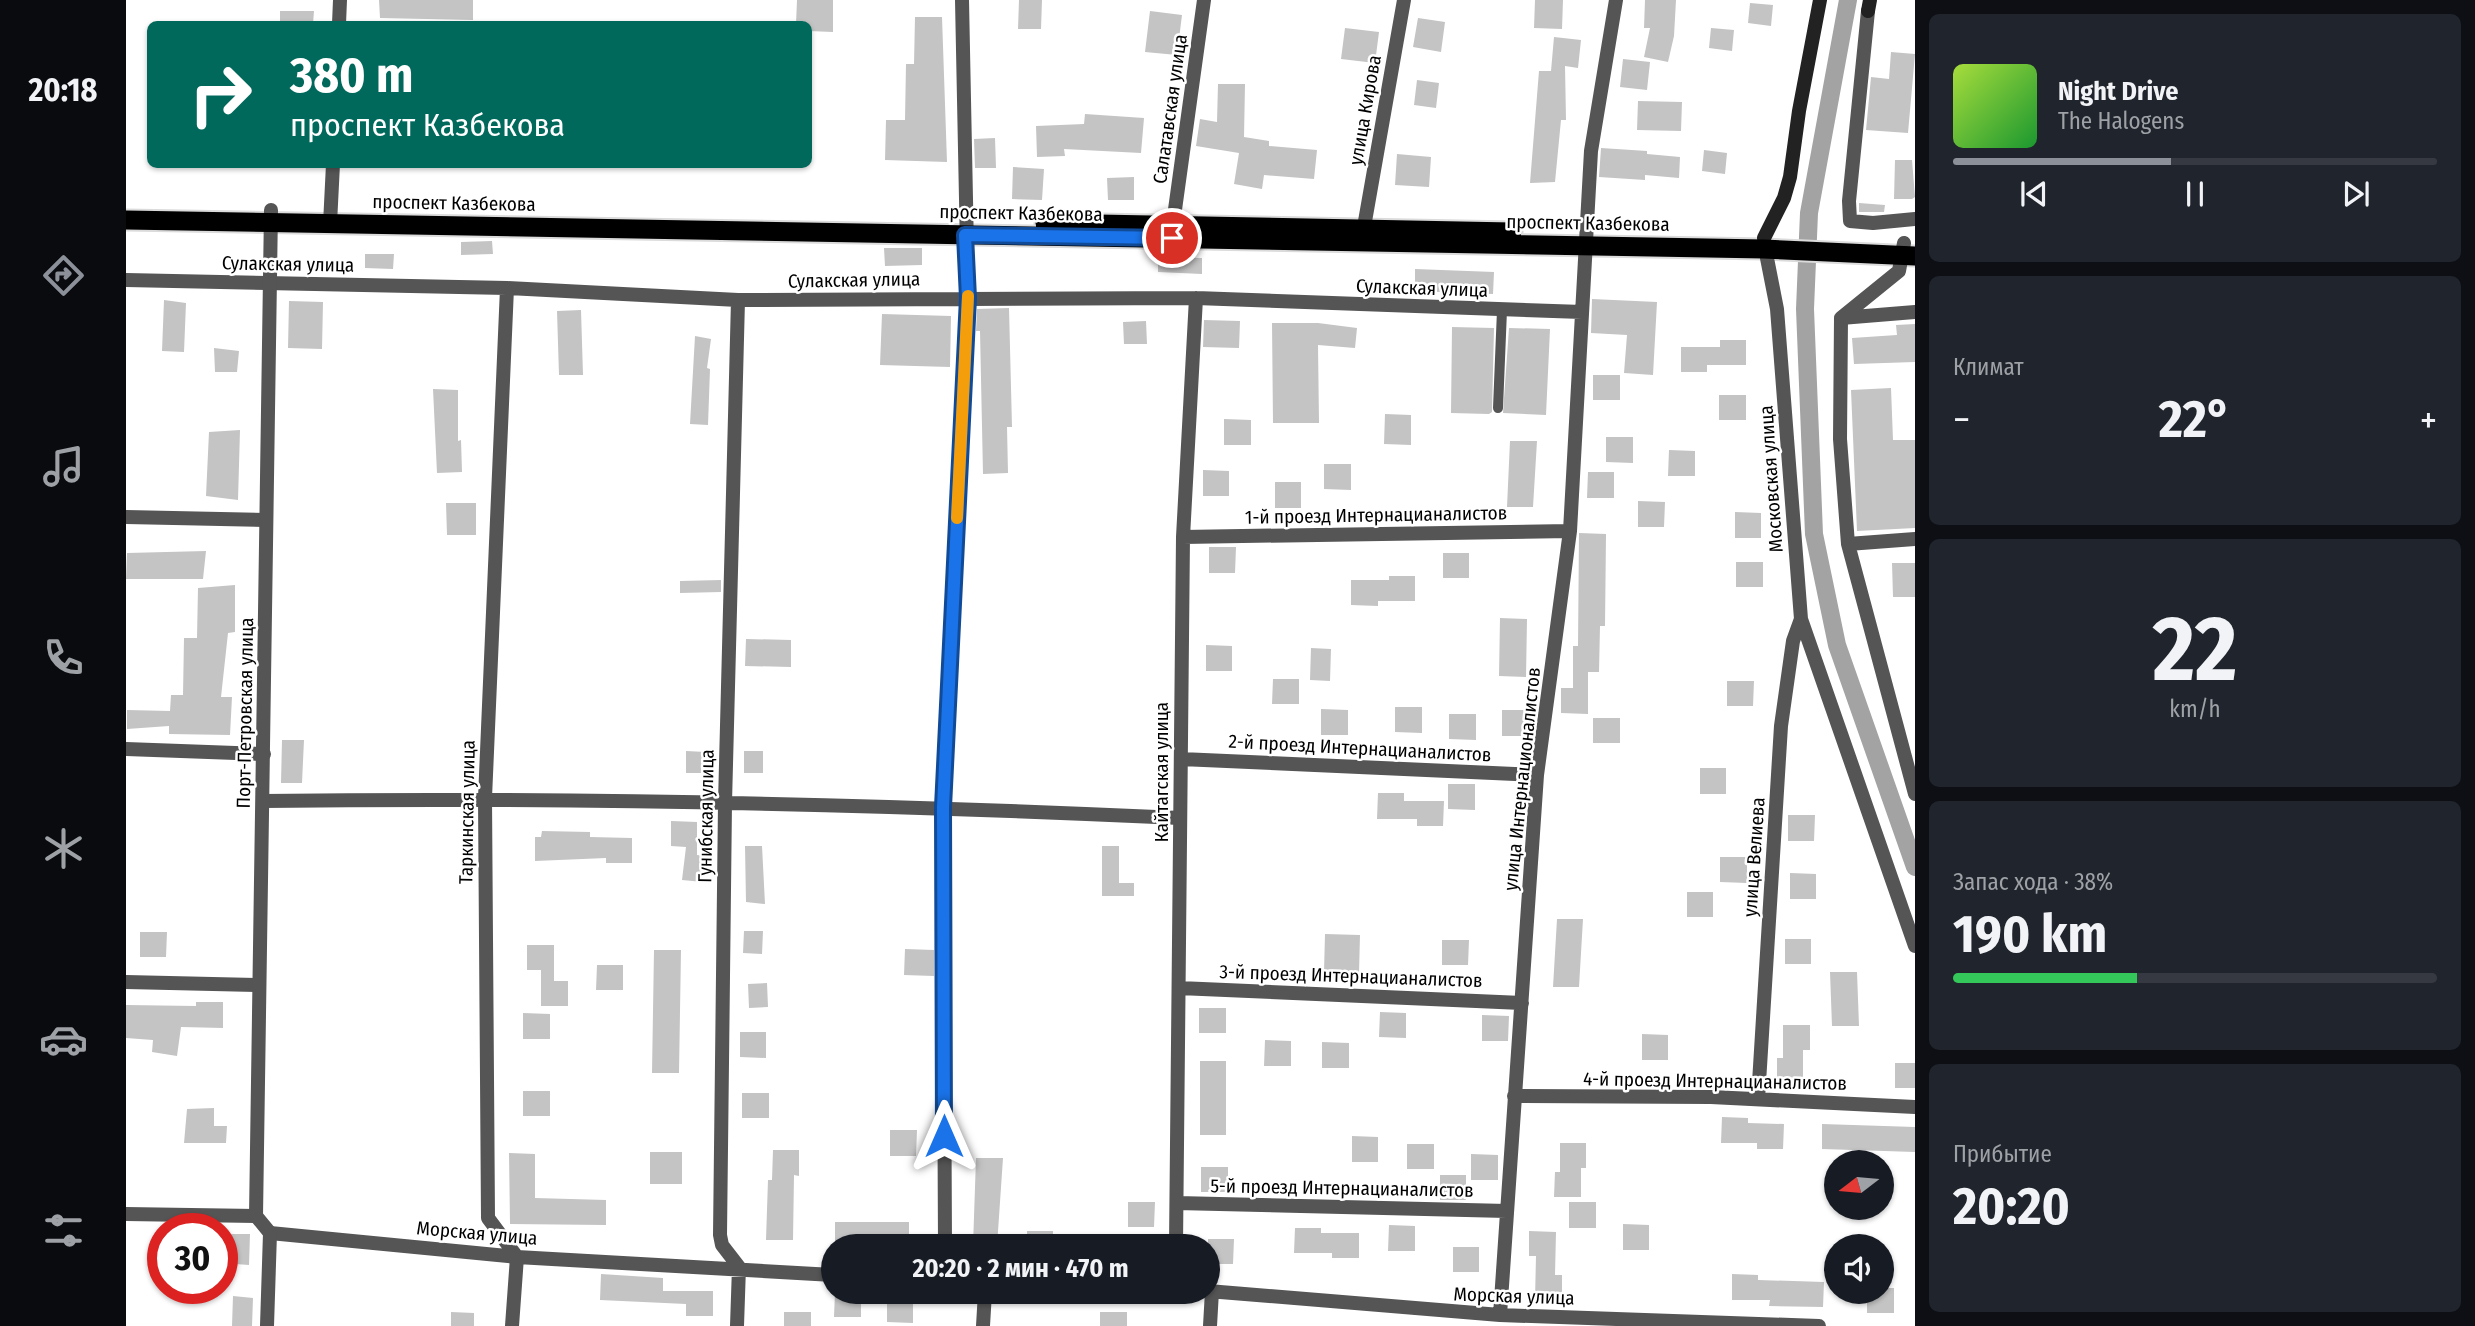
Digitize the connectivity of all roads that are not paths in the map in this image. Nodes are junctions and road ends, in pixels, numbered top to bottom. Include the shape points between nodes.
1 (340, 0) edge
2 (962, 0) edge
3 (1204, 0) edge
4 (1404, 0) edge
5 (1616, 0) edge
6 (1820, 0) edge
7 (1869, 5) edge
8 (339, 21) edge
9 (333, 168) edge
10 (126, 207) edge
11 (271, 216) junction
12 (331, 218) junction
13 (1915, 219) edge
14 (126, 220) edge
15 (1173, 224) junction
16 (1364, 227) junction
17 (965, 228) junction
18 (1586, 240) junction
19 (1764, 244) junction
20 (1909, 249) edge
21 (126, 280) edge
22 (270, 282) junction
23 (507, 288) junction
24 (968, 298) junction
25 (1196, 299) junction
26 (738, 300) junction
27 (1502, 310) junction
28 (1582, 312) junction
29 (1915, 312) edge
30 (1841, 318) junction
31 (1498, 408) dead end
32 (126, 517) edge
33 (266, 520) junction
34 (1570, 531) junction
35 (1183, 537) junction
36 (1915, 539) edge
37 (1848, 544) junction
38 (1801, 619) junction
39 (126, 749) edge
40 (264, 754) junction
41 (1181, 759) junction
42 (1910, 767) edge
43 (1538, 775) junction
44 (1915, 794) edge
45 (485, 798) junction
46 (264, 802) junction
47 (725, 803) junction
48 (943, 807) junction
49 (1180, 818) junction
50 (1915, 946) edge
51 (126, 982) edge
52 (258, 985) junction
53 (1179, 988) junction
54 (1521, 1003) junction
55 (1514, 1096) junction
56 (1758, 1099) junction
57 (1915, 1107) edge
58 (1177, 1203) junction
59 (1507, 1211) junction
60 (126, 1214) edge
61 (256, 1216) junction
62 (270, 1233) junction
63 (945, 1234) edge
64 (1176, 1234) edge
65 (517, 1256) junction
66 (740, 1271) junction
67 (821, 1274) edge
68 (1220, 1292) edge
69 (984, 1304) edge
70 (1210, 1304) edge
71 (1500, 1315) junction
72 (1438, 1319) edge
73 (1677, 1324) edge
74 (267, 1326) edge
75 (512, 1326) edge
76 (737, 1326) edge
77 (983, 1326) edge
78 (1210, 1326) edge
79 (1819, 1326) edge

1 - 8 street
2 - 17 street
3 - 15 street, Салатавская улица
4 - 16 street, улица Кирова
5 - 18 street, улица Интернационалистов via 1591,151
6 - 19 main road via 1790,177
7 - 13 street via 1850,221
9 - 12 street
10 - 11 highway, проспект Казбекова
11 - 12 highway, проспект Казбекова
11 - 14 highway, проспект Казбекова
11 - 22 street, Порт-Петровская улица
12 - 17 highway, проспект Казбекова
15 - 16 highway, проспект Казбекова
15 - 17 highway, проспект Казбекова
16 - 18 highway, проспект Казбекова
17 - 18 highway, проспект Казбекова
17 - 24 street
18 - 19 highway, проспект Казбекова
18 - 28 street, улица Интернационалистов
19 - 20 highway, проспект Казбекова
19 - 38 street, Московская улица via 1777,309
20 - 30 street via 1899,271
21 - 22 street, Сулакская улица
22 - 23 street, Сулакская улица
22 - 33 street, Порт-Петровская улица
23 - 26 street, Сулакская улица
23 - 45 street, Таркинская улица
24 - 25 street, Сулакская улица
24 - 26 street, Сулакская улица
24 - 48 street
25 - 27 street, Сулакская улица
25 - 35 street, Кайтагская улица
26 - 47 street, Гунибская улица
27 - 28 street, Сулакская улица
27 - 31 lane
28 - 34 street, улица Интернационалистов
29 - 30 street
30 - 37 street via 1840,439
32 - 33 street
33 - 40 street, Порт-Петровская улица
34 - 35 street, 1-й проезд Интернацианалистов
34 - 43 street, улица Интернационалистов
35 - 41 street, Кайтагская улица
36 - 37 street
37 - 42 street
38 - 50 street, Московская улица
38 - 56 street, улица Велиева via 1793,641 1782,726
39 - 40 street
40 - 46 street, Порт-Петровская улица
41 - 43 street, 2-й проезд Интернацианалистов
41 - 49 street, Кайтагская улица
42 - 44 street
43 - 54 street, улица Интернационалистов
45 - 46 street
45 - 47 street
45 - 65 street, Таркинская улица via 488,1219
46 - 52 street, Порт-Петровская улица
47 - 48 street
47 - 66 street, Гунибская улица via 720,1235
48 - 49 street
48 - 63 street
49 - 53 street, Кайтагская улица
51 - 52 street
52 - 61 street, Порт-Петровская улица
53 - 54 street, 3-й проезд Интернацианалистов
53 - 58 street, Кайтагская улица
54 - 55 street, улица Интернационалистов
55 - 56 street, 4-й проезд Интернацианалистов
55 - 59 street, улица Интернационалистов
56 - 57 street, 4-й проезд Интернацианалистов
58 - 59 street, 5-й проезд Интернацианалистов
58 - 64 street, Кайтагская улица
59 - 71 street, улица Интернационалистов
60 - 61 street
61 - 62 street
62 - 65 street, Морская улица
62 - 74 street
65 - 66 street, Морская улица
65 - 75 street
66 - 67 street, Морская улица
66 - 76 street
68 - 72 street, Морская улица
69 - 77 street
70 - 78 street
71 - 72 street, Морская улица
71 - 73 street, Морская улица
73 - 79 street, Морская улица

